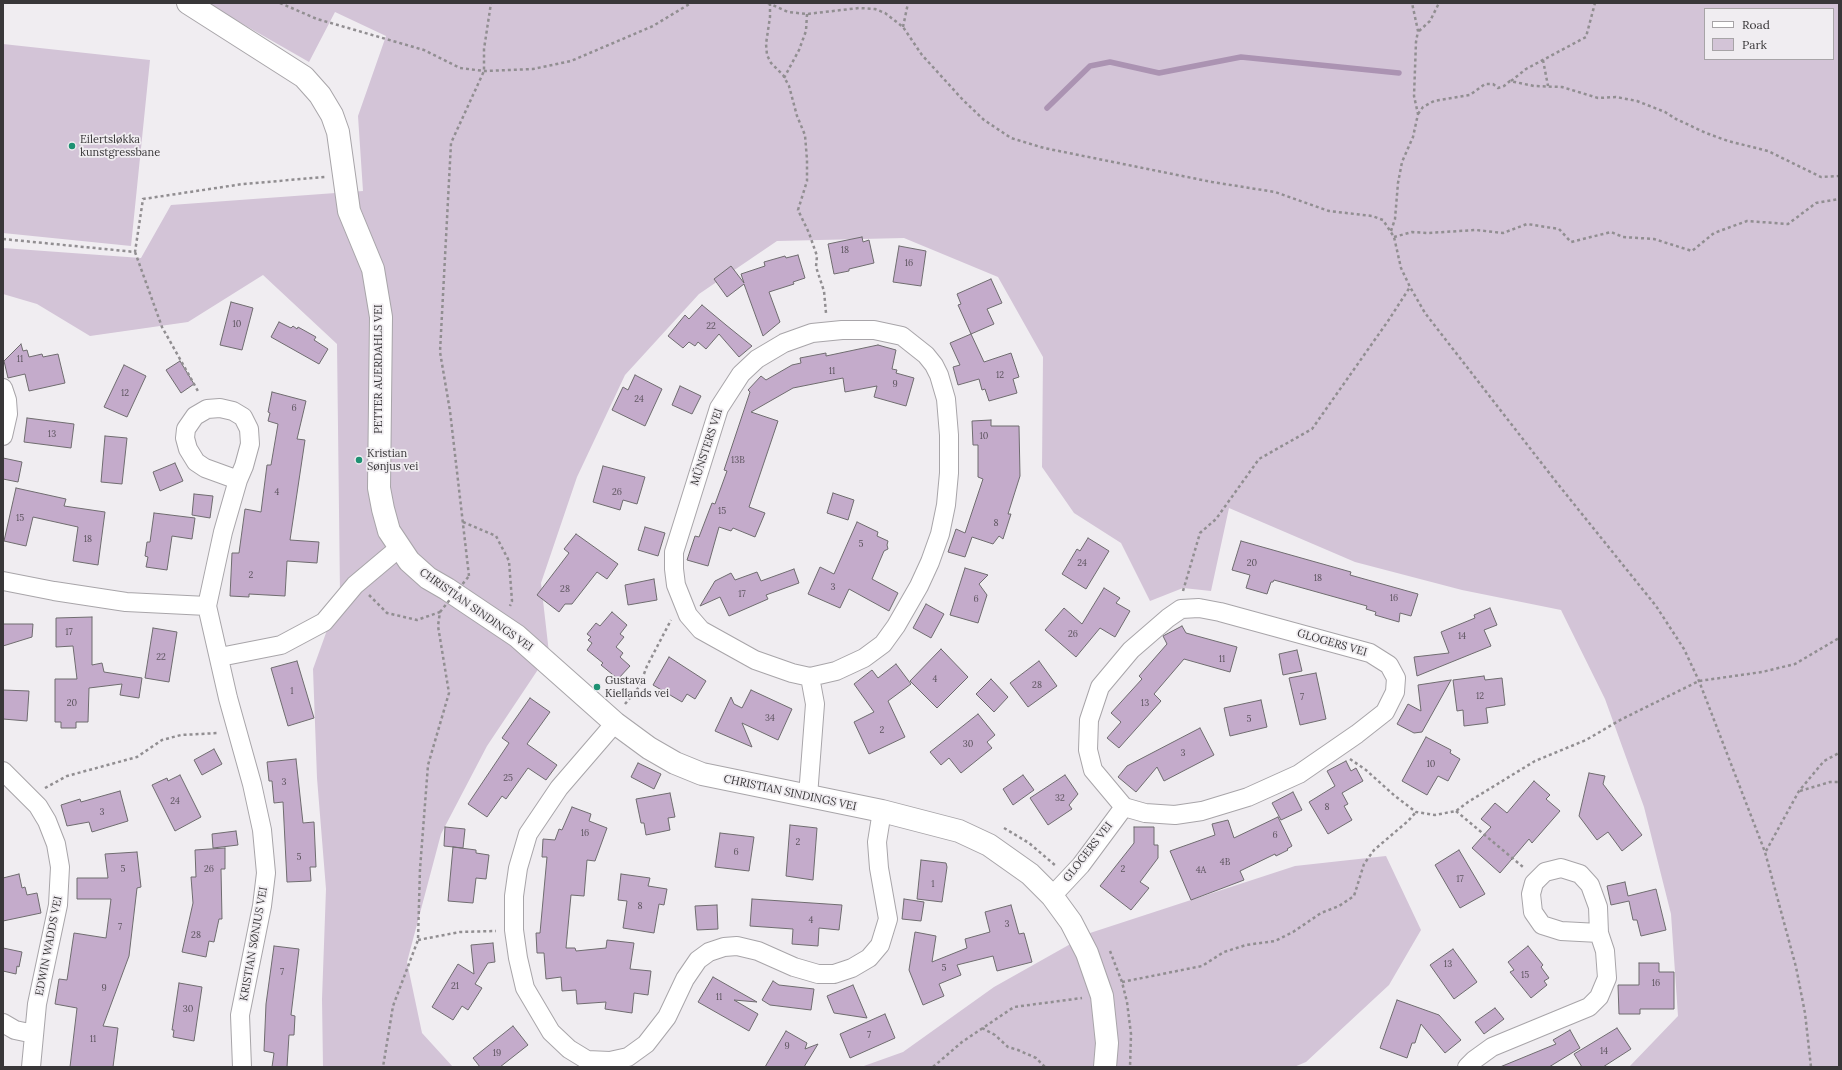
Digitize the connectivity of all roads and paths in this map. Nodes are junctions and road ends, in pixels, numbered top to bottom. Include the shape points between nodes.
1 (188, 3) edge
2 (280, 3) edge
3 (491, 3) edge
4 (691, 3) edge
5 (769, 3) edge
6 (908, 3) edge
7 (1412, 3) edge
8 (1439, 3) edge
9 (1595, 3) edge
10 (807, 14) junction
11 (903, 27) junction
12 (1418, 31) junction
13 (1543, 60) junction
14 (484, 71) junction
15 (784, 78) junction
16 (1510, 81) junction
17 (1548, 86) junction
18 (1418, 114) junction
19 (343, 175) junction
20 (1839, 176) edge
21 (1839, 199) edge
22 (1391, 231) junction
23 (1394, 237) junction
24 (3, 239) edge
25 (135, 252) junction
26 (1410, 287) junction
27 (828, 332) junction
28 (3, 388) edge
29 (207, 409) junction
30 (3, 436) edge
31 (238, 480) junction
32 (463, 522) junction
33 (399, 548) junction
34 (3, 581) edge
35 (355, 585) junction
36 (207, 606) junction
37 (684, 607) junction
38 (1181, 609) junction
39 (508, 611) dead end
40 (440, 612) junction
41 (1839, 638) edge
42 (220, 657) junction
43 (810, 677) junction
44 (1700, 681) junction
45 (619, 715) junction
46 (237, 729) junction
47 (1335, 749) junction
48 (1839, 753) edge
49 (3, 771) edge
50 (1839, 782) edge
51 (1799, 791) junction
52 (30, 796) junction
53 (808, 796) junction
54 (1124, 807) junction
55 (882, 811) junction
56 (1456, 811) junction
57 (1416, 812) junction
58 (1765, 852) junction
59 (1538, 879) junction
60 (1052, 896) junction
61 (514, 930) junction
62 (1599, 933) junction
63 (418, 940) junction
64 (1122, 982) dead end
65 (1102, 996) junction
66 (3, 1023) edge
67 (982, 1028) junction
68 (34, 1034) junction
69 (31, 1067) edge
70 (242, 1067) edge
71 (383, 1067) edge
72 (932, 1067) edge
73 (1045, 1067) edge
74 (1105, 1067) edge
75 (1467, 1067) edge
76 (1811, 1067) edge

1 - 19 street, PETTER AUERDAHLS VEI via 304,77 320,95 332,115 338,132
2 - 14 path via 317,19 424,50 460,68
3 - 14 path via 484,50
4 - 14 path via 653,26 571,61 533,69
5 - 10 path via 788,12
5 - 15 path via 767,55
6 - 11 path
7 - 12 path
8 - 12 path via 1430,21
9 - 13 path via 1586,37
10 - 11 path via 859,8 876,9
10 - 15 path via 806,31
11 - 22 path via 922,55 963,100 984,120 1011,138 1052,150 1275,192 1328,211 1372,216 1383,220
12 - 18 path via 1414,96
13 - 16 path
13 - 17 path
14 - 32 path via 451,143 440,352
15 - 27 path via 805,135 807,181 798,210 817,256
16 - 17 path
16 - 18 path via 1498,88 1493,84 1485,84 1470,95 1434,101 1423,107
17 - 20 path via 1562,87 1598,98 1616,97 1637,101 1706,133 1768,151 1821,177
18 - 22 path via 1413,137 1402,162 1395,219
19 - 25 path via 243,184 143,199
19 - 33 street, PETTER AUERDAHLS VEI via 349,211 373,269 377,287 381,317 380,488 389,531
21 - 23 path via 1816,203 1788,224 1747,220 1714,233 1692,250 1654,239 1623,237 1612,232 1571,242 1558,229 1527,224 1503,233 1476,230 1412,232
22 - 23 path
23 - 26 path via 1401,268
24 - 25 path
25 - 29 path via 162,327
26 - 38 path via 1312,429 1259,460 1216,519 1200,533 1183,588
26 - 44 path via 1425,313 1656,606 1684,649
27 - 37 street, MÜNSTERS VEI via 796,338 768,351 741,374 719,408 674,552 676,585
27 - 43 street, MÜNSTERS VEI via 874,330 902,336 926,355 939,375 946,399 949,473 940,534 919,586 896,626 883,644 864,658 836,671
28 - 30 street via 8,414
29 - 31 street, KRISTIAN SØNJUS VEI via 233,411 243,417 249,430 250,444
29 - 31 street via 195,416 186,429 188,450 196,462 205,468
31 - 36 street, KRISTIAN SØNJUS VEI via 223,532
32 - 39 path via 496,536 509,561 512,601
32 - 40 path, bridge via 469,576
33 - 35 street
33 - 45 street, CHRISTIAN SINDINGS VEI via 428,578 517,636
34 - 36 street via 126,602
35 - 40 path via 371,596 387,613 417,620
35 - 42 street via 324,622 281,645
36 - 42 street, KRISTIAN SØNJUS VEI
37 - 43 street, MÜNSTERS VEI via 701,630 718,640 755,660
37 - 45 path via 668,622 639,687
38 - 47 street, GLOGERS VEI via 1199,608 1220,612 1370,653 1389,665 1396,678 1395,692 1385,712
38 - 54 street via 1131,650 1100,687 1089,720 1088,750 1093,770
40 - 63 path via 438,626 449,693 428,765 420,869
41 - 44 path via 1796,664
42 - 46 street, KRISTIAN SØNJUS VEI
43 - 53 street via 815,704
44 - 56 path via 1586,740 1535,761
44 - 58 path
45 - 53 street, CHRISTIAN SINDINGS VEI via 649,748 675,764 702,774
45 - 61 street via 559,788 528,834 518,868 514,896
46 - 52 path via 181,735 162,740 137,757 67,776
46 - 70 street, KRISTIAN SØNJUS VEI via 262,830 266,873 262,906 240,1015
47 - 54 street, GLOGERS VEI via 1299,774 1248,797 1202,810 1175,815 1145,813
47 - 57 path via 1366,770
48 - 51 path via 1824,760
49 - 52 street, EDWIN WADDS VEI
50 - 51 path
51 - 58 path
52 - 68 street, EDWIN WADDS VEI via 47,821 56,844 60,867 58,905 37,1004
53 - 55 street, CHRISTIAN SINDINGS VEI
54 - 60 street, GLOGERS VEI via 1081,864
55 - 60 street, CHRISTIAN SINDINGS VEI via 959,832 989,845 1030,874
55 - 61 street via 878,862 888,919 880,945 869,958 852,968 834,974 818,974 794,967 758,950 737,946 709,952 698,960 685,979 667,1017 646,1044 628,1057 610,1061 587,1060 569,1049 551,1032 525,988
56 - 57 path via 1435,815
56 - 59 path
57 - 64 path via 1374,850 1364,864 1354,896 1339,906 1321,913 1275,941 1246,945 1224,952 1202,966
58 - 76 path via 1806,1013
59 - 62 street via 1534,883 1532,894 1533,912 1542,925 1561,931
59 - 62 street via 1545,872 1561,868 1580,874 1590,885 1598,907
60 - 65 street, CHRISTIAN SINDINGS VEI via 1071,922 1087,953
61 - 63 path via 460,932
62 - 75 street via 1605,951 1607,978 1599,997 1588,1007 1492,1047
63 - 71 path via 393,1006
65 - 67 path via 1014,1007
65 - 74 street, CHRISTIAN SINDINGS VEI via 1107,1043
66 - 68 street via 15,1030
67 - 72 path
67 - 73 path via 1008,1047 1036,1058
68 - 69 street, EDWIN WADDS VEI

